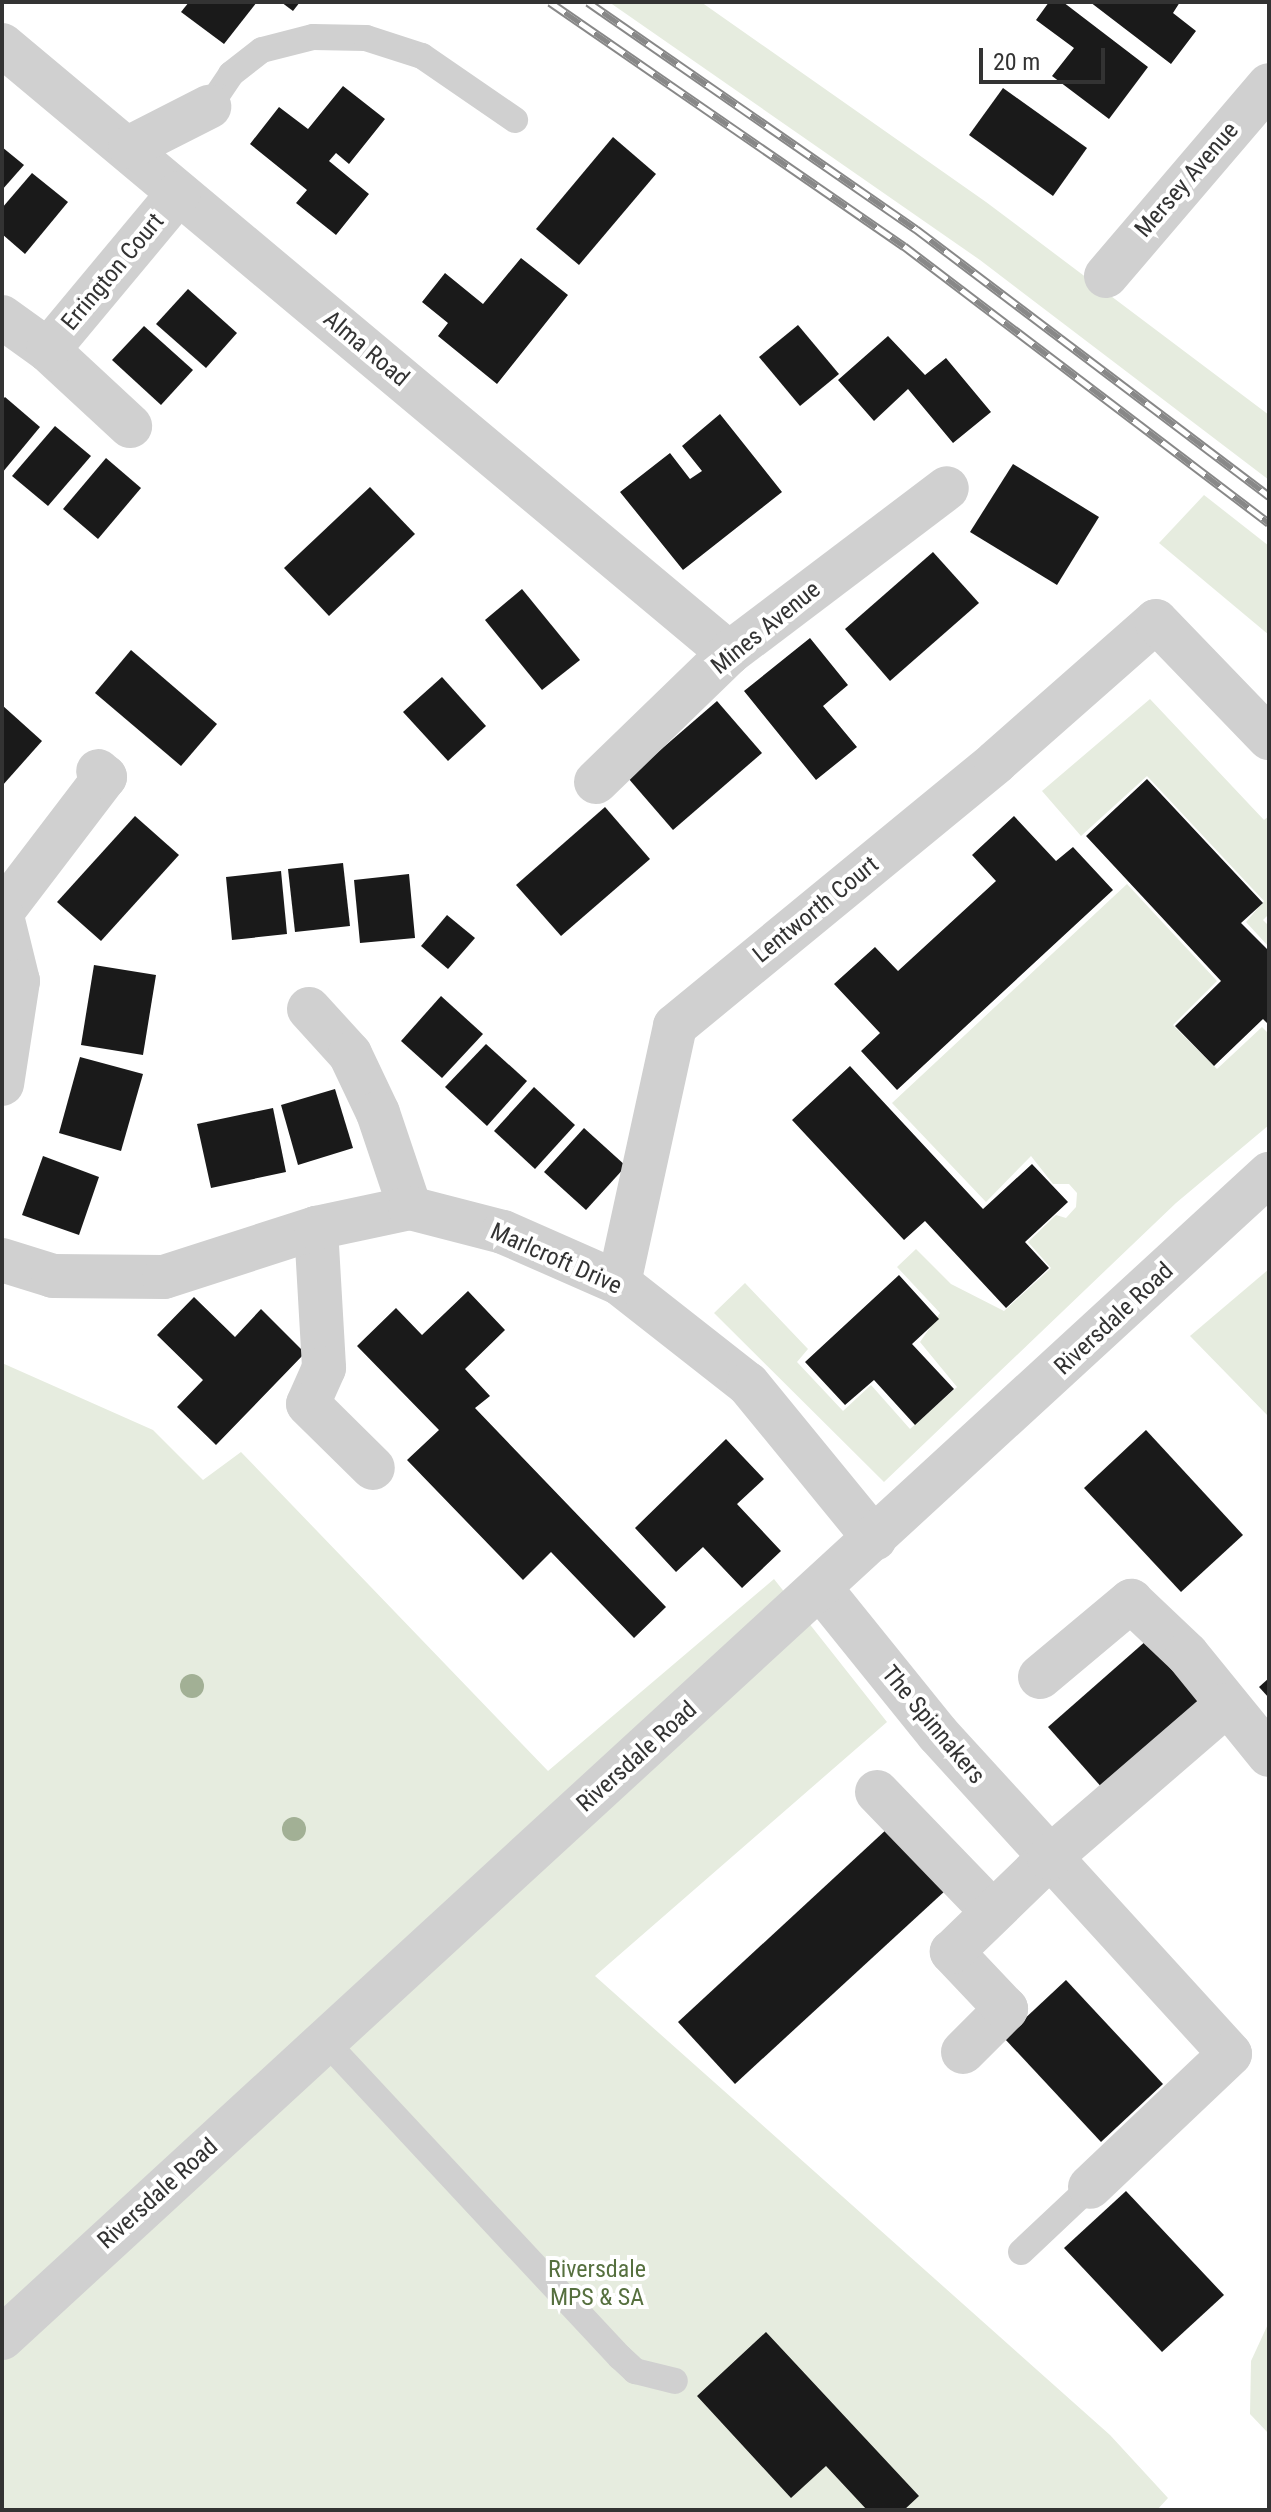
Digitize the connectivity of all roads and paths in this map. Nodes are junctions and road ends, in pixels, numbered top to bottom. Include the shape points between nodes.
1 (2, 45) edge
2 (1269, 85) edge
3 (209, 107) joint
4 (515, 120) dead end
5 (130, 147) junction
6 (179, 193) junction
7 (1106, 276) dead end
8 (2, 317) edge
9 (48, 350) junction
10 (130, 426) dead end
11 (947, 488) dead end
12 (729, 653) junction
13 (1269, 738) edge
14 (98, 771) dead end
15 (596, 782) dead end
16 (2, 914) edge
17 (309, 1009) dead end
18 (2, 1084) edge
19 (1269, 1174) edge
20 (410, 1208) junction
21 (316, 1228) junction
22 (2, 1260) edge
23 (619, 1283) junction
24 (373, 1468) dead end
25 (875, 1539) junction
26 (821, 1589) junction
27 (1040, 1677) dead end
28 (1226, 1705) junction
29 (1269, 1755) edge
30 (877, 1792) dead end
31 (1049, 1858) junction
32 (992, 1911) junction
33 (326, 2042) junction
34 (963, 2052) dead end
35 (1090, 2187) joint
36 (1021, 2252) dead end
37 (2, 2338) edge
38 (675, 2381) dead end

1 - 5 street, Alma Road
2 - 7 street, Mersey Avenue
3 - 4 lane via 231,74 262,50 313,37 366,38 422,56
3 - 5 street
5 - 6 street, Alma Road
6 - 9 street, Errington Court
6 - 12 street, Alma Road
8 - 9 street, Errington Court
9 - 10 street, Errington Court
11 - 12 street, Mines Avenue
12 - 15 street, Mines Avenue
13 - 23 street, Lentworth Court via 1156,621 996,762 675,1026
14 - 16 street via 105,777
16 - 18 street via 18,981
17 - 20 street via 350,1054 378,1113
19 - 25 street, Riversdale Road
20 - 21 street, Marlcroft Drive
20 - 23 street, Marlcroft Drive via 503,1232
21 - 22 street, Marlcroft Drive via 164,1277 53,1276
21 - 24 street via 324,1368 308,1404
23 - 25 street, Marlcroft Drive via 748,1384
25 - 26 street, Riversdale Road
26 - 31 street, The Spinnakers via 938,1734
26 - 33 street, Riversdale Road
27 - 28 street via 1131,1601 1187,1654
28 - 29 street
28 - 31 street
30 - 32 street
31 - 32 street
31 - 35 street, The Spinnakers via 1230,2054
32 - 34 street via 952,1952 1006,2009
33 - 37 street, Riversdale Road
33 - 38 lane via 620,2357 635,2371
35 - 36 lane

